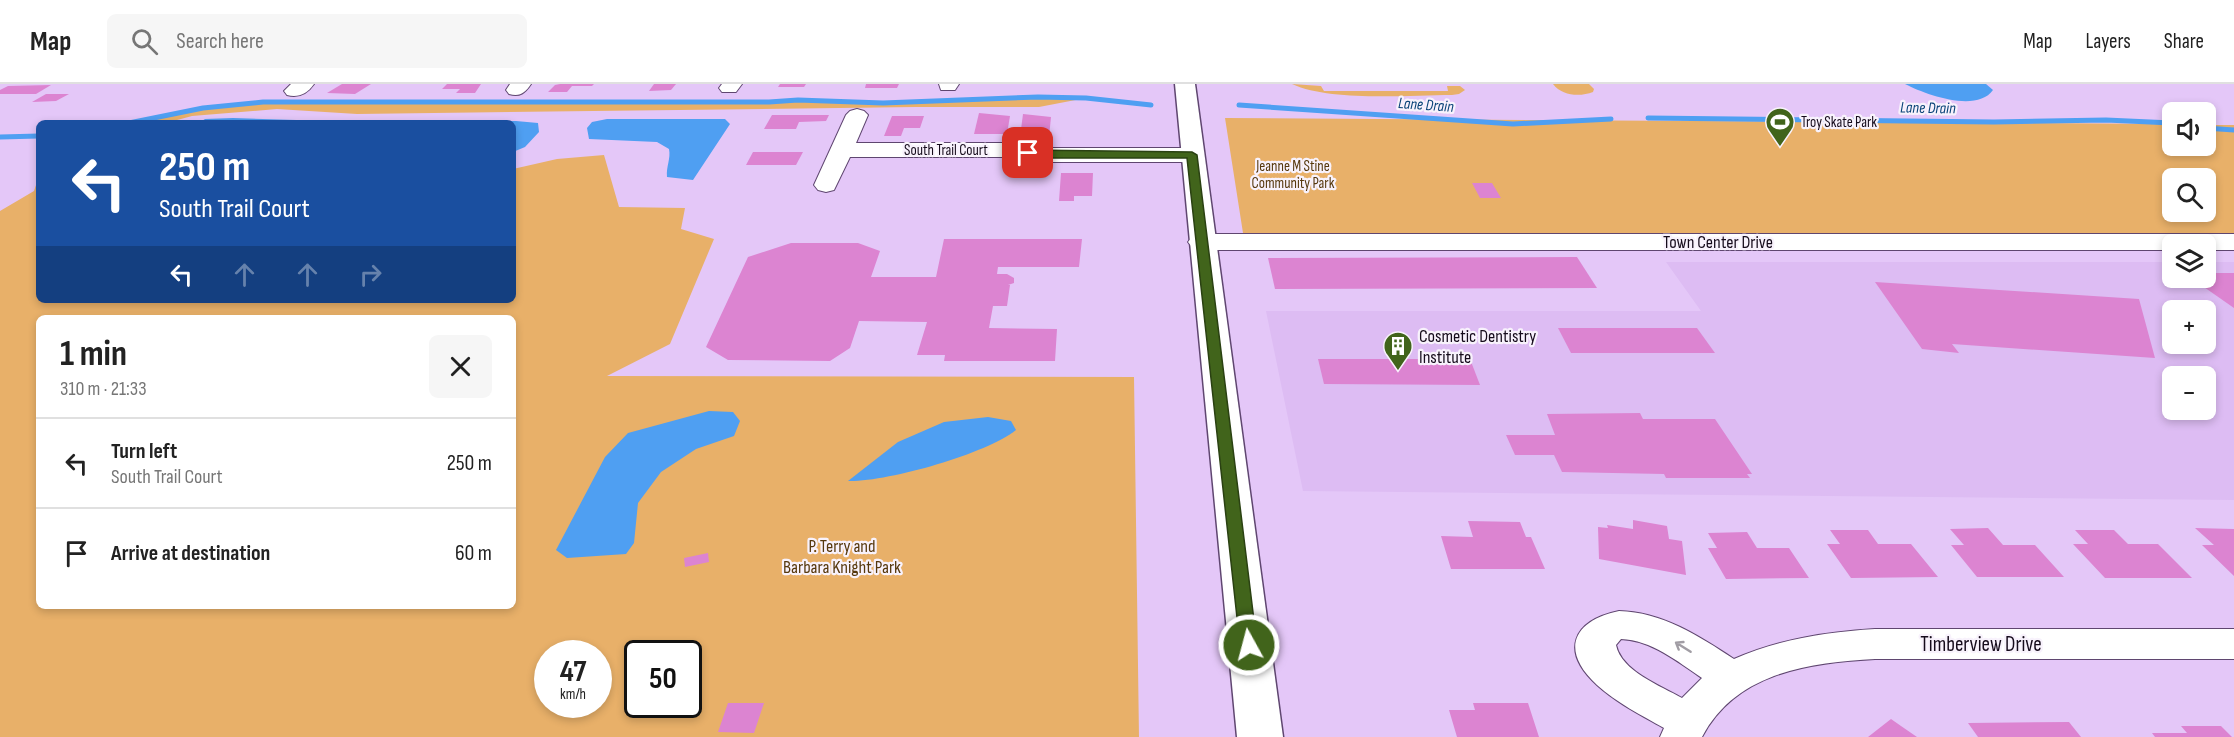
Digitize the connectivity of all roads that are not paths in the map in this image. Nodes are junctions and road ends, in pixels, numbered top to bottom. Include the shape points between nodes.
1 (1185, 84) edge
2 (857, 115) dead end
3 (843, 150) junction
4 (1192, 155) junction
5 (826, 185) dead end
6 (1201, 242) junction
7 (2234, 242) edge
8 (2234, 644) edge
9 (1733, 678) junction
10 (1684, 729) edge
11 (1260, 737) edge

1 - 4 main road
2 - 3 street
3 - 4 street, South Trail Court
3 - 5 street
4 - 6 main road
6 - 7 street, Town Center Drive
6 - 11 main road
8 - 9 street, Timberview Drive via 1837,646 1764,662
9 - 10 street, Timberview Drive via 1712,694
9 -> 10 street, Timberview Drive via 1663,635 1643,628 1620,625 1595,638 1604,666

